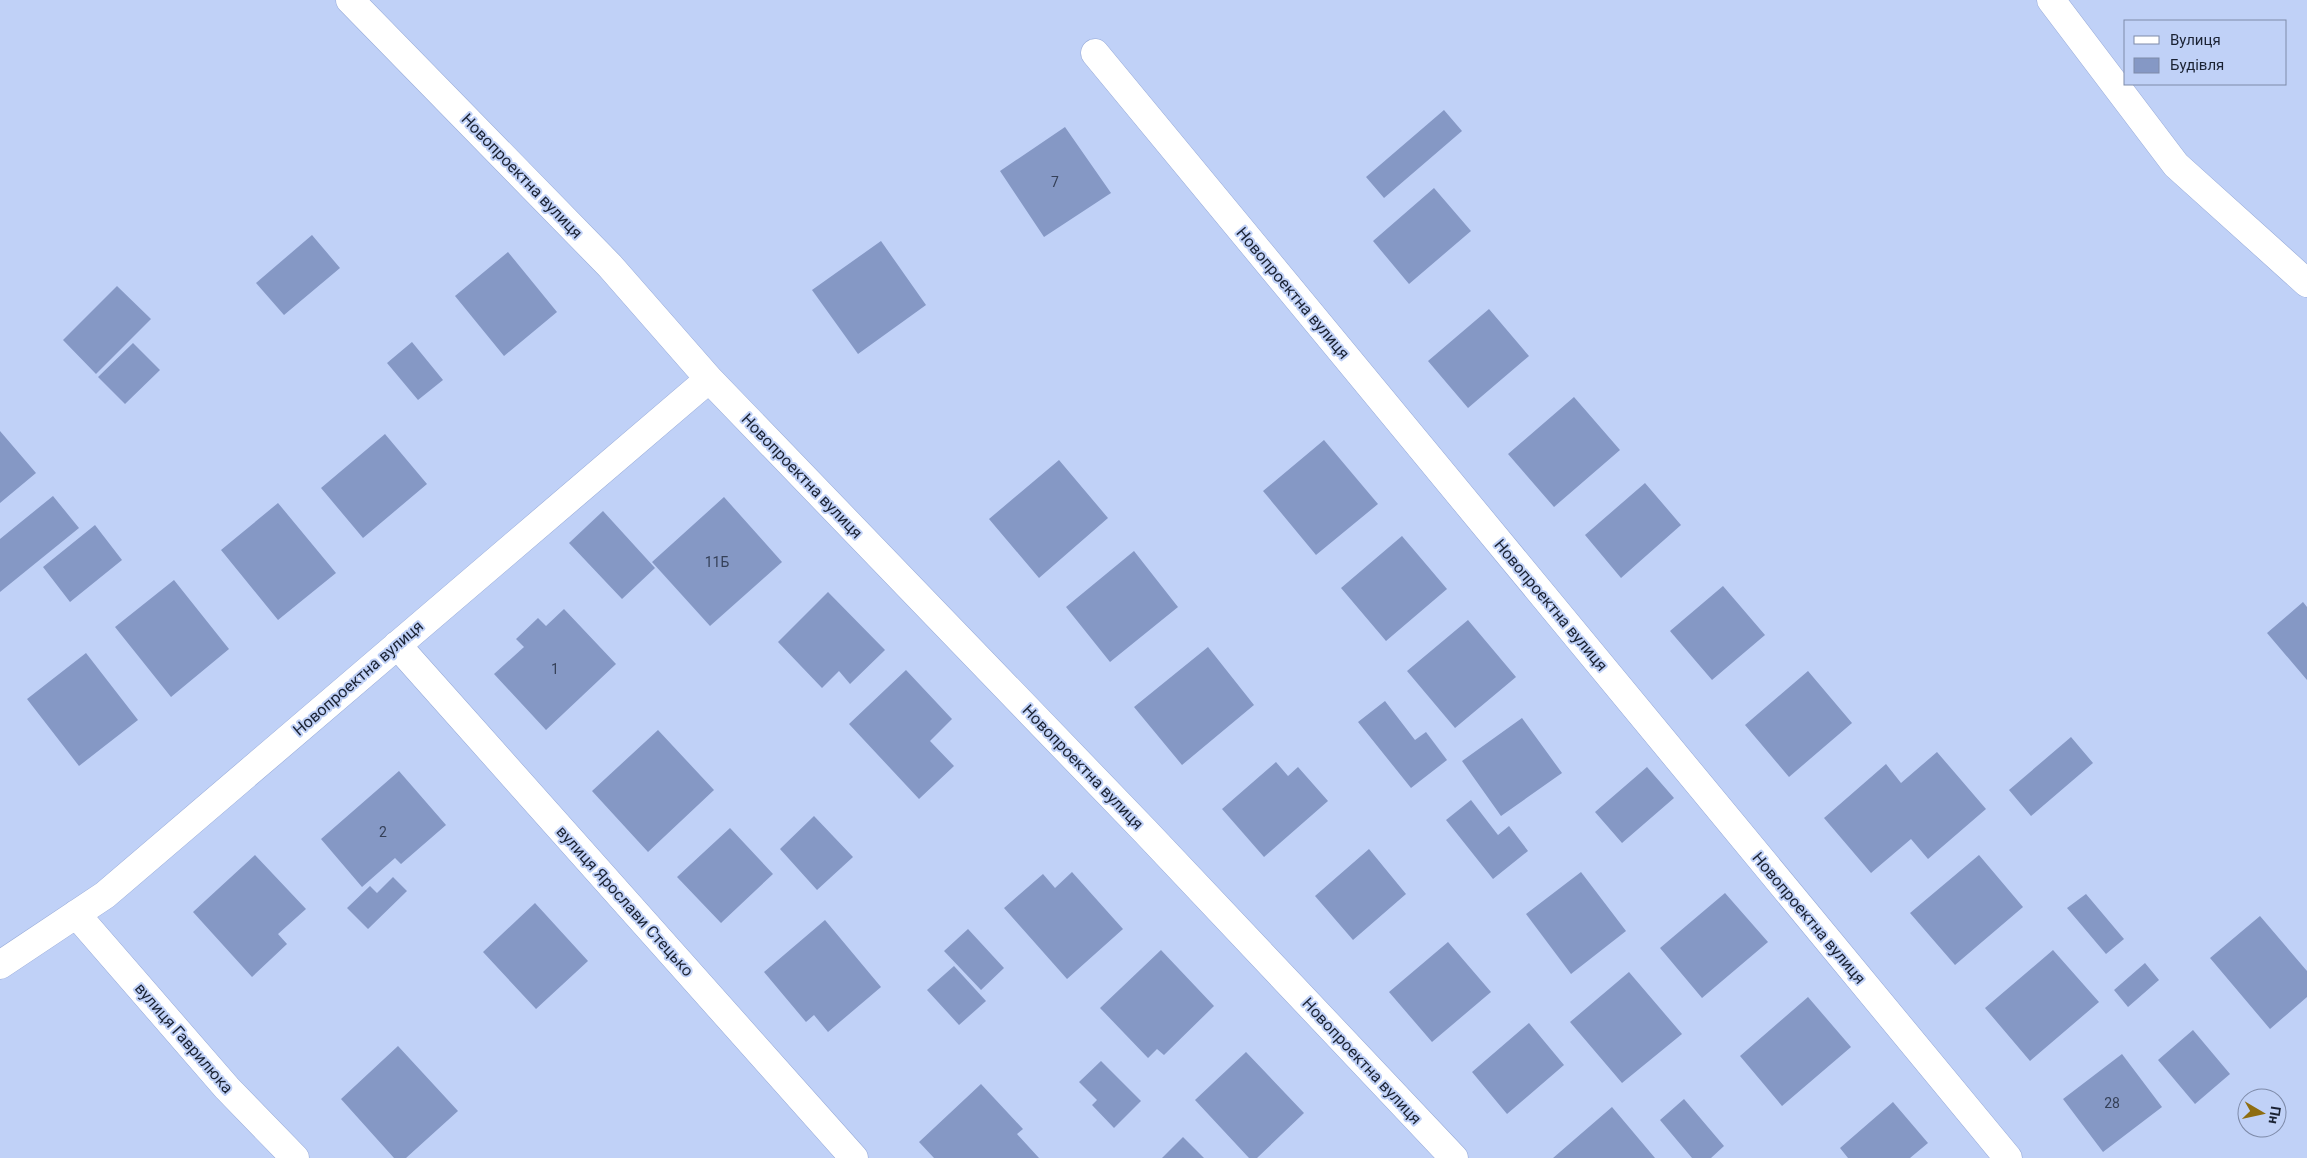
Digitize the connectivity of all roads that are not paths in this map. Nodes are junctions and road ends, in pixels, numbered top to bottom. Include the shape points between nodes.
1 (350, 0) edge
2 (2052, 0) edge
3 (1095, 53) dead end
4 (2307, 282) edge
5 (709, 379) junction
6 (397, 645) junction
7 (76, 914) junction
8 (0, 965) edge
9 (295, 1158) edge
10 (854, 1158) edge
11 (1454, 1158) edge
12 (2008, 1158) edge

1 - 5 street, Новопроектна вулиця via 610,266
2 - 4 street via 2176,165
3 - 12 street, Новопроектна вулиця
5 - 6 street, Новопроектна вулиця
5 - 11 street, Новопроектна вулиця via 1145,831
6 - 7 street, Новопроектна вулиця via 105,894
6 - 10 street, вулиця Ярослави Стецько
7 - 8 street, Новопроектна вулиця
7 - 9 street, вулиця Гаврилюка via 227,1088

